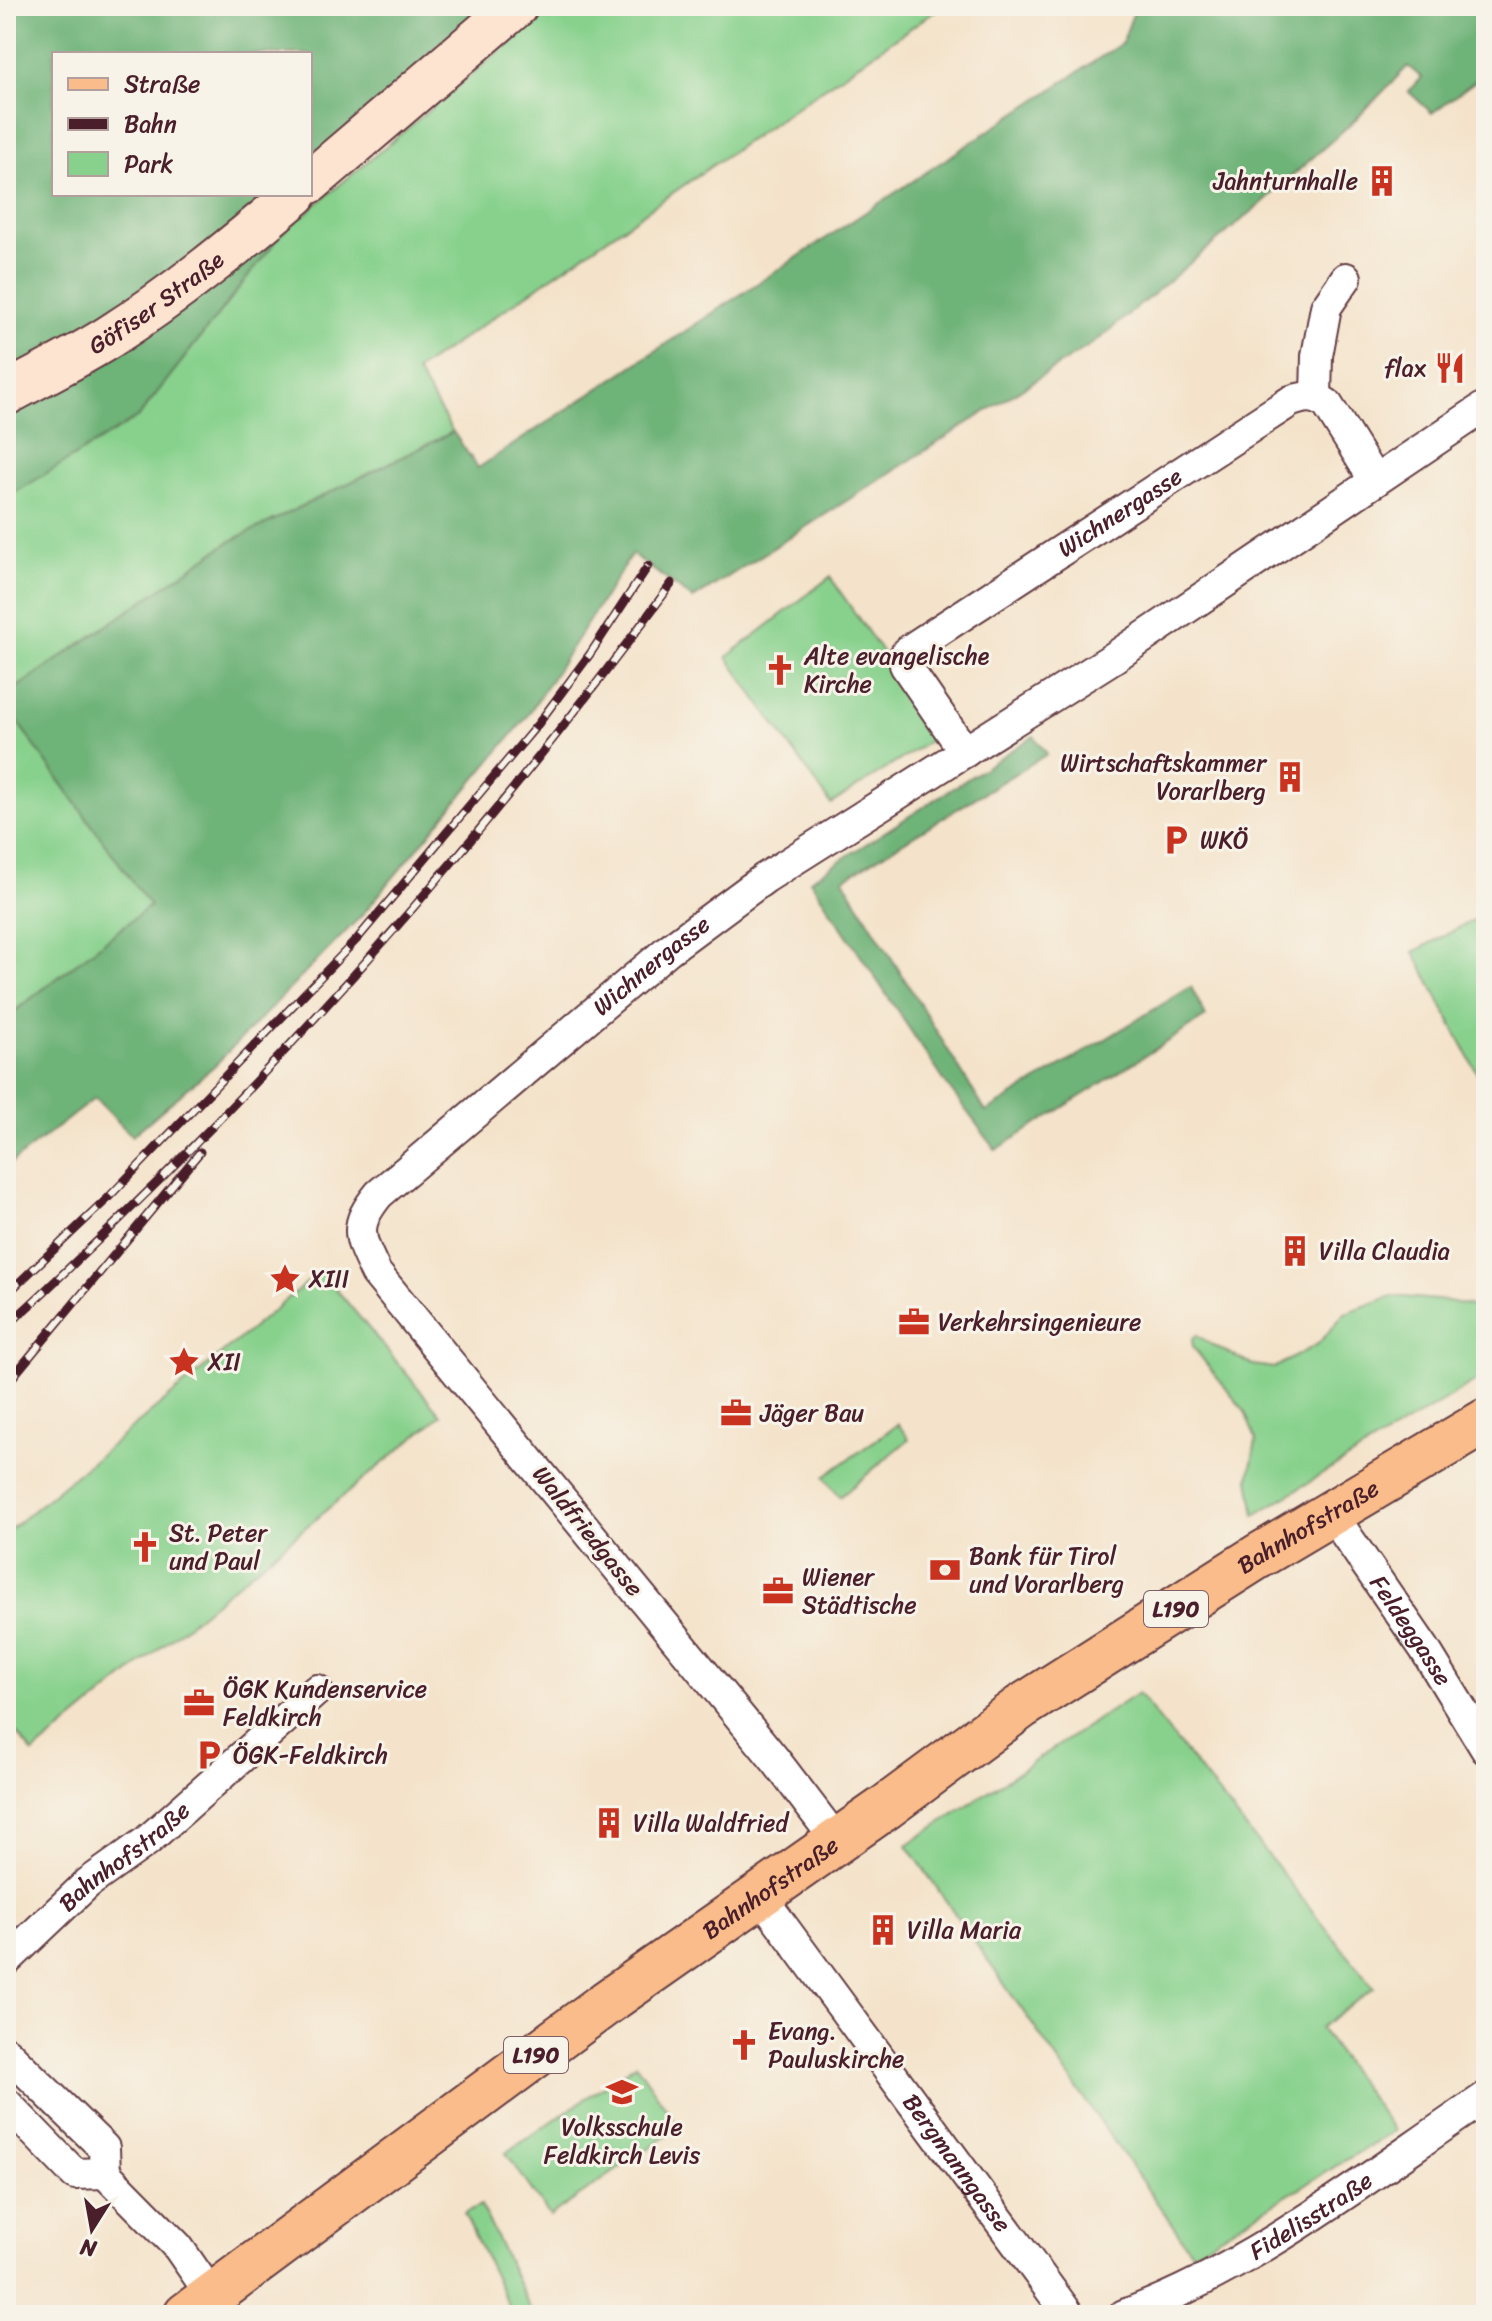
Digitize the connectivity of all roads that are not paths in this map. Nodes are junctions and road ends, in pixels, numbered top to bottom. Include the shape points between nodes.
1 (516, 6) edge
2 (312, 180) edge
3 (293, 196) edge
4 (1346, 278) dead end
5 (6, 394) edge
6 (1316, 396) junction
7 (1486, 406) edge
8 (1375, 481) junction
9 (965, 752) junction
10 (363, 1213) joint
11 (1486, 1421) edge
12 (1331, 1513) junction
13 (317, 1690) dead end
14 (1486, 1749) edge
15 (837, 1841) junction
16 (759, 1894) junction
17 (6, 1961) edge
18 (6, 2052) edge
19 (1486, 2097) edge
20 (6, 2103) edge
21 (105, 2173) junction
22 (199, 2306) edge
23 (1069, 2315) edge
24 (1124, 2315) edge

1 - 2 main road
3 - 5 main road, Göfiser Straße via 108,338
4 - 6 street via 1326,307
6 - 8 street via 1327,404
6 - 9 street, Wichnergasse via 1291,401 909,650 905,665
7 - 8 street, Wichnergasse
8 - 9 street, Wichnergasse via 1139,642
9 - 10 street, Wichnergasse via 765,878 668,950 390,1184
10 - 15 street, Waldfriedgasse via 361,1240 376,1273
11 - 12 main road, Bahnhofstraße / L190
12 - 14 street, Feldeggasse
12 - 15 main road, Bahnhofstraße / L190 via 1021,1707
13 - 17 street, Bahnhofstraße via 147,1841 88,1883
15 - 16 main road, Bahnhofstraße / L190
16 - 22 main road, Bahnhofstraße / L190
16 - 23 street, Bergmanngasse
18 - 21 street, Bahnhofstraße via 104,2148
19 - 24 street, Fidelisstraße via 1289,2230 1184,2289
20 - 21 street via 75,2174
21 - 22 street, Bahnhofstraße via 178,2247

